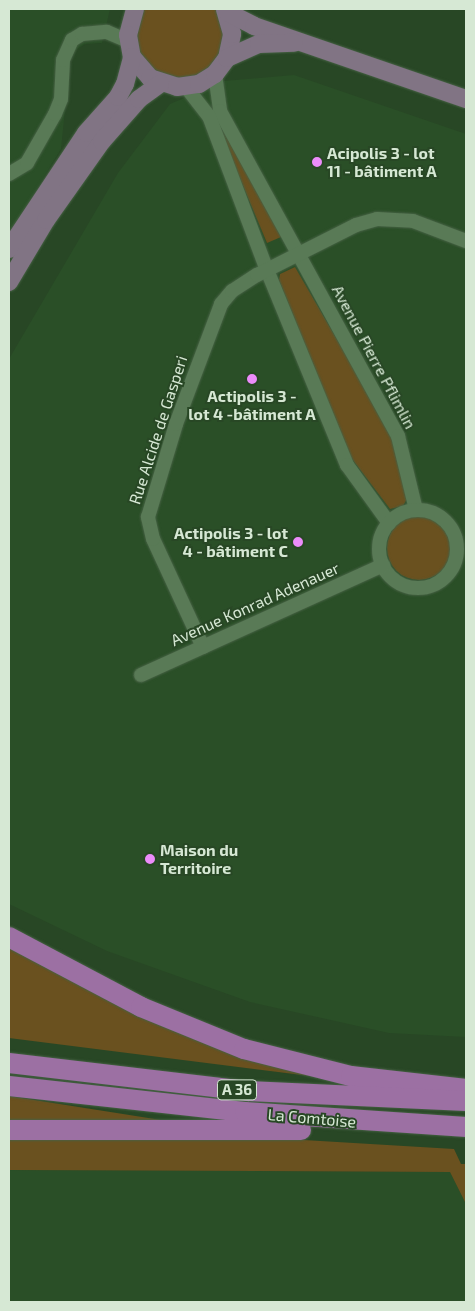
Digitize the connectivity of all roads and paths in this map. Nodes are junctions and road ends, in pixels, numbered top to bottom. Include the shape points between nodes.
1 (226, 11) edge
2 (132, 15) edge
3 (107, 32) junction
4 (300, 43) junction
5 (130, 49) junction
6 (227, 58) junction
7 (214, 74) junction
8 (160, 84) junction
9 (186, 87) junction
10 (466, 99) edge
11 (9, 174) edge
12 (466, 241) edge
13 (9, 249) edge
14 (300, 253) junction
15 (267, 270) junction
16 (9, 282) edge
17 (416, 510) junction
18 (389, 523) junction
19 (460, 532) edge
20 (383, 565) junction
21 (203, 647) junction
22 (141, 675) dead end
23 (9, 937) edge
24 (9, 1063) edge
25 (9, 1086) edge
26 (466, 1089) edge
27 (466, 1101) edge
28 (350, 1121) junction
29 (466, 1127) edge
30 (9, 1130) edge

1 - 4 main road via 254,26
1 - 6 main road via 232,34
2 - 3 street
2 - 5 main road
3 - 5 street
3 - 11 street via 82,34 72,40 63,60 61,99 54,114 27,163
4 - 6 main road via 259,44
4 - 10 main road
5 - 8 main road via 145,74
5 - 13 main road via 126,84 86,132
6 - 7 main road
7 - 9 main road via 199,84
7 - 14 street, Avenue Pierre Pflimlin via 220,111
8 - 9 main road
8 - 16 main road via 139,99 102,141 46,220
9 - 15 street via 210,116
12 - 14 street via 413,221 377,219 356,225
14 - 15 street
14 - 17 street, Avenue Pierre Pflimlin via 398,436
15 - 18 street via 347,465
15 - 21 street, Rue Alcide de Gasperi via 232,291 213,320 176,424 148,517 153,539
17 - 18 street via 397,516
17 - 19 street via 440,516
18 - 20 street via 380,543
19 - 20 street via 450,571 430,586 404,585 395,580
20 - 21 street, Avenue Konrad Adenauer
21 - 22 street, Avenue Konrad Adenauer
23 - 26 highway via 141,1007 244,1049 351,1076
24 - 27 highway, La Comtoise / A 36 via 248,1091
25 - 28 highway, La Comtoise / A 36 via 149,1103
28 - 29 highway, La Comtoise / A 36
28 - 30 highway via 304,1130 160,1127

